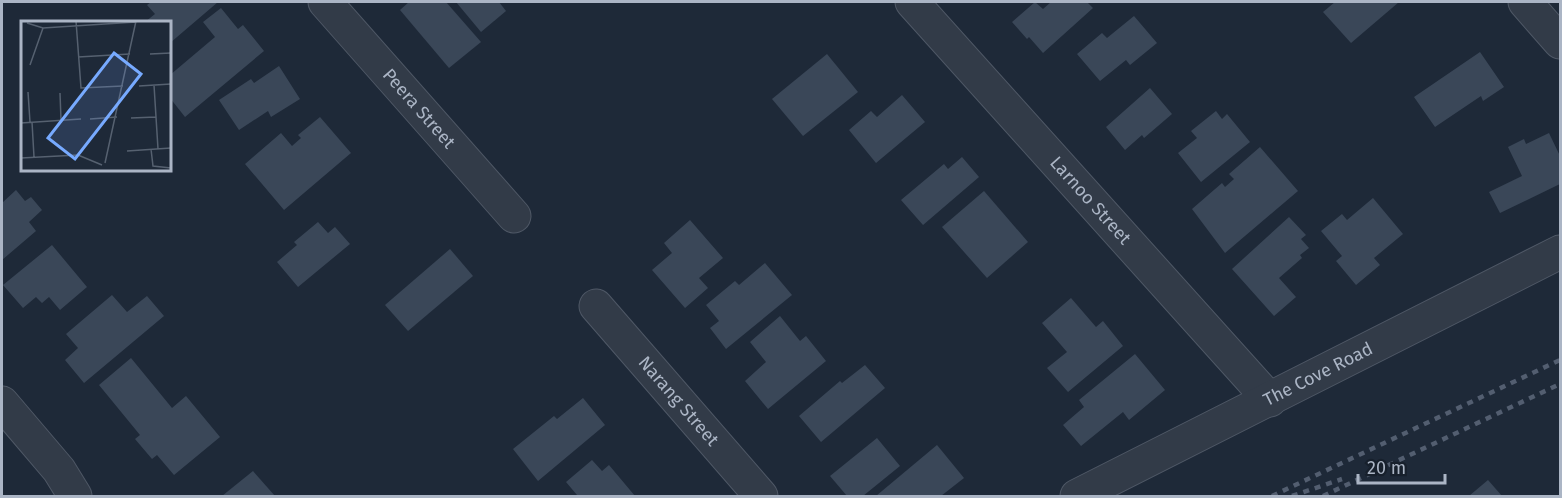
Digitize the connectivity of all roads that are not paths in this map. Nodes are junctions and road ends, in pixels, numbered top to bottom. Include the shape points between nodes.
1 (325, 2) edge
2 (912, 2) edge
3 (1525, 2) edge
4 (1560, 42) edge
5 (514, 216) dead end
6 (1560, 252) edge
7 (596, 306) dead end
8 (1270, 400) junction
9 (2, 403) edge
10 (75, 496) edge
11 (761, 496) edge
12 (1077, 496) edge

1 - 5 street, Peera Street
2 - 8 street, Larnoo Street
3 - 4 street
6 - 8 street, The Cove Road
7 - 11 street, Narang Street
8 - 12 street, The Cove Road
9 - 10 street via 59,470

